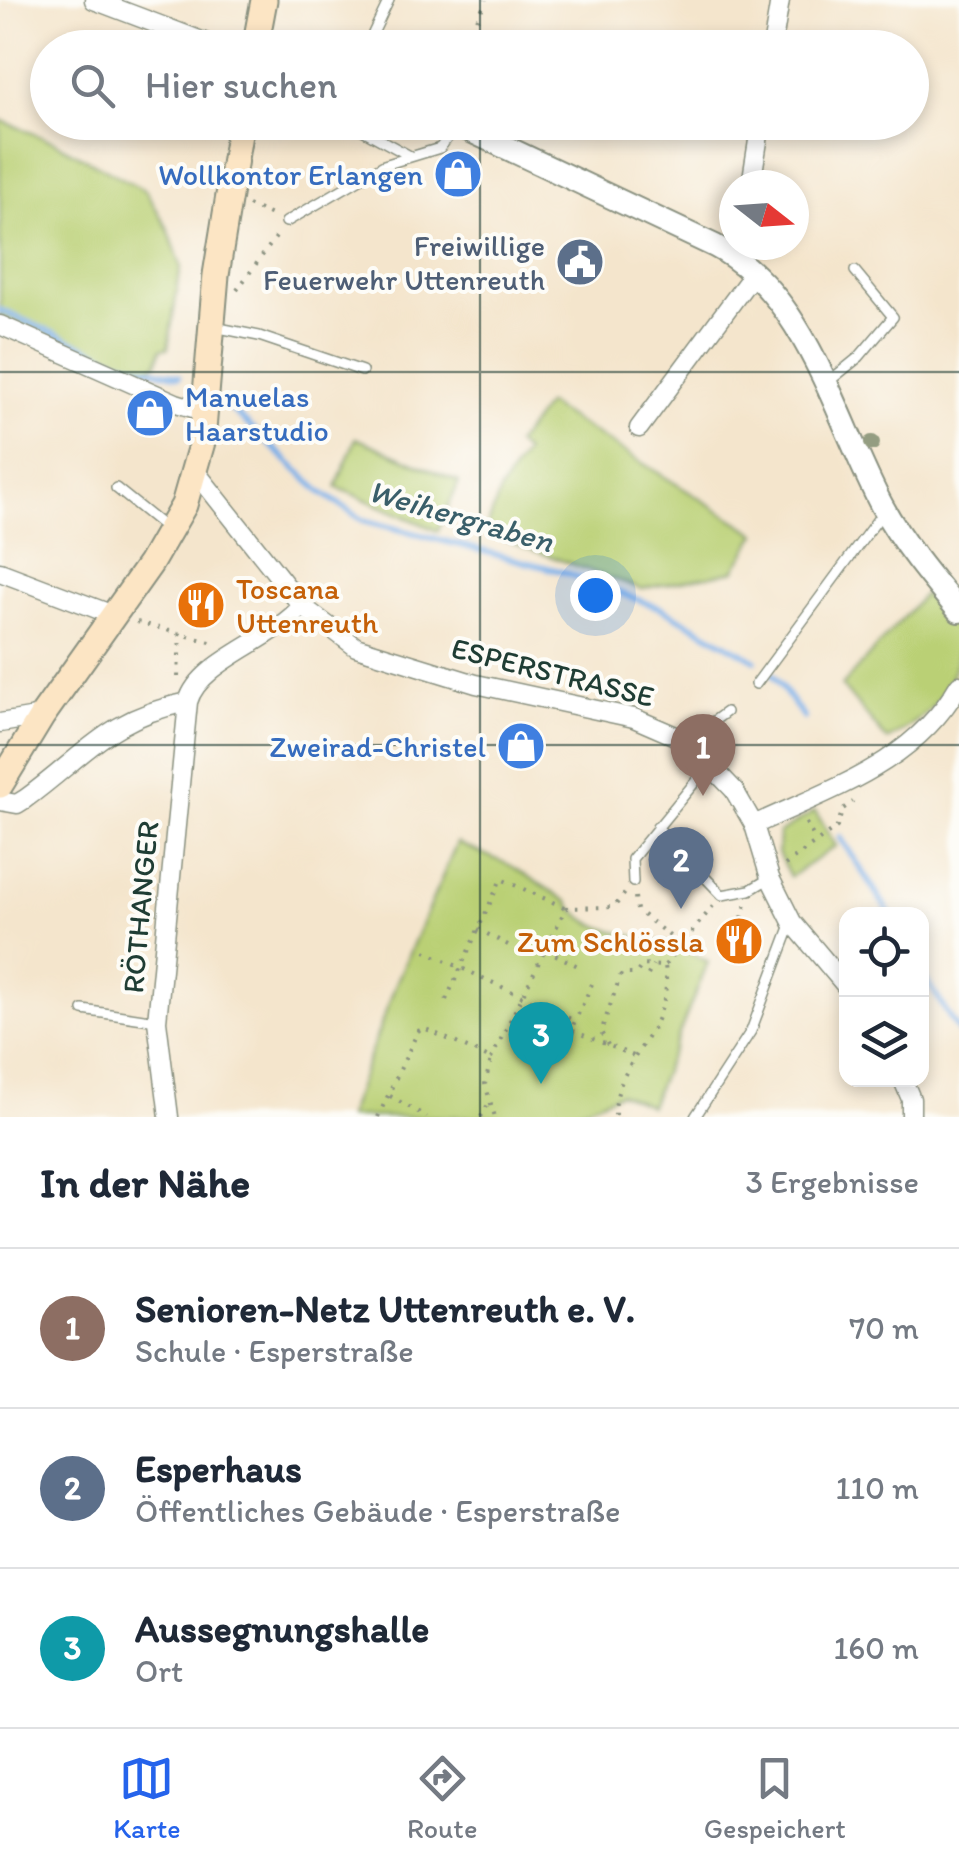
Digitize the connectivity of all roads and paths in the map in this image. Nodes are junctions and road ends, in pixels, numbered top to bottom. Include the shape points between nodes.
1 (94, 0) edge
2 (264, 0) edge
3 (389, 0) edge
4 (486, 0) edge
5 (780, 0) edge
6 (173, 30) edge
7 (260, 30) edge
8 (375, 30) edge
9 (472, 30) edge
10 (775, 30) edge
11 (239, 140) edge
12 (381, 140) edge
13 (445, 140) edge
14 (488, 140) edge
15 (758, 140) edge
16 (410, 156) junction
17 (753, 170) edge
18 (229, 196) junction
19 (286, 222) junction
20 (719, 247) edge
21 (743, 260) edge
22 (745, 260) edge
23 (855, 271) dead end
24 (232, 296) dead end
25 (0, 325) edge
26 (211, 326) junction
27 (362, 371) dead end
28 (824, 384) junction
29 (206, 412) junction
30 (639, 428) dead end
31 (196, 472) junction
32 (116, 488) dead end
33 (884, 510) junction
34 (170, 532) junction
35 (0, 572) edge
36 (302, 606) junction
37 (959, 612) edge
38 (121, 617) junction
39 (180, 632) junction
40 (222, 644) dead end
41 (178, 678) dead end
42 (756, 684) dead end
43 (959, 684) edge
44 (188, 702) junction
45 (726, 712) dead end
46 (42, 716) junction
47 (0, 723) edge
48 (686, 741) junction
49 (711, 763) junction
50 (0, 785) edge
51 (0, 801) edge
52 (754, 826) junction
53 (657, 827) junction
54 (837, 827) dead end
55 (770, 878) junction
56 (633, 882) junction
57 (750, 890) junction
58 (722, 895) junction
59 (566, 908) junction
60 (792, 922) junction
61 (739, 928) dead end
62 (478, 929) junction
63 (508, 944) dead end
64 (681, 945) junction
65 (546, 950) junction
66 (426, 951) dead end
67 (653, 965) junction
68 (664, 966) junction
69 (580, 967) dead end
70 (460, 968) junction
71 (648, 975) dead end
72 (839, 978) edge
73 (592, 984) dead end
74 (522, 997) junction
75 (446, 1000) dead end
76 (83, 1010) dead end
77 (157, 1021) junction
78 (575, 1021) junction
79 (608, 1046) junction
80 (634, 1056) junction
81 (491, 1059) junction
82 (906, 1087) edge
83 (390, 1096) junction
84 (490, 1098) junction
85 (169, 1117) edge
86 (378, 1117) edge
87 (427, 1117) edge
88 (481, 1117) edge
89 (495, 1117) edge
90 (615, 1117) edge
91 (694, 1117) edge
92 (911, 1117) edge

1 - 6 street
2 - 7 main road
3 - 8 lane
4 - 9 path
5 - 10 street
11 - 18 main road
12 - 16 lane
13 - 16 lane via 440,148
14 - 20 street
15 - 17 street
16 - 19 lane
18 - 19 path
18 - 26 main road
19 - 24 path
21 - 30 street
22 - 28 street via 809,351
23 - 28 lane via 894,318
25 - 29 street
26 - 27 lane
26 - 29 main road
28 - 33 street
29 - 31 main road
31 - 34 main road
31 - 36 street, ESPERSTRASSE
32 - 34 lane
33 - 37 street
33 - 42 lane
34 - 38 main road
35 - 38 street
36 - 44 street via 289,622 202,677
36 - 48 street, ESPERSTRASSE via 356,646 384,656 476,684 634,718
38 - 39 path
38 - 46 main road
39 - 40 path
39 - 41 path
43 - 52 street via 902,752
44 - 51 street via 114,727 25,799
44 - 77 street, RÖTHANGER
45 - 48 lane
46 - 47 street
46 - 50 main road
48 - 49 street, ESPERSTRASSE
49 - 52 street, ESPERSTRASSE
49 - 53 lane
52 - 55 street, ESPERSTRASSE
53 - 56 lane via 632,858
53 - 58 lane
54 - 55 path
55 - 57 lane
55 - 60 street, ESPERSTRASSE
56 - 59 path via 614,907
56 - 64 path via 637,910
57 - 58 lane
57 - 61 path
58 - 64 path
59 - 62 path via 501,879
59 - 65 path
60 - 72 street, ESPERSTRASSE
60 - 91 lane via 759,1015
62 - 63 path
62 - 70 path
64 - 68 path
65 - 69 path
65 - 74 path
66 - 70 path
67 - 68 path
67 - 71 path
67 - 79 path via 621,974 601,1032
68 - 80 path via 666,996 648,1042
70 - 74 path
70 - 75 path
73 - 78 path
74 - 78 path
74 - 81 path
76 - 77 lane
77 - 85 street, RÖTHANGER
78 - 79 path via 571,1030
79 - 80 path
80 - 90 path via 614,1100
81 - 83 path via 424,1028
81 - 84 path via 485,1084
82 - 92 street
83 - 86 path
83 - 87 path
84 - 88 path
84 - 89 path

